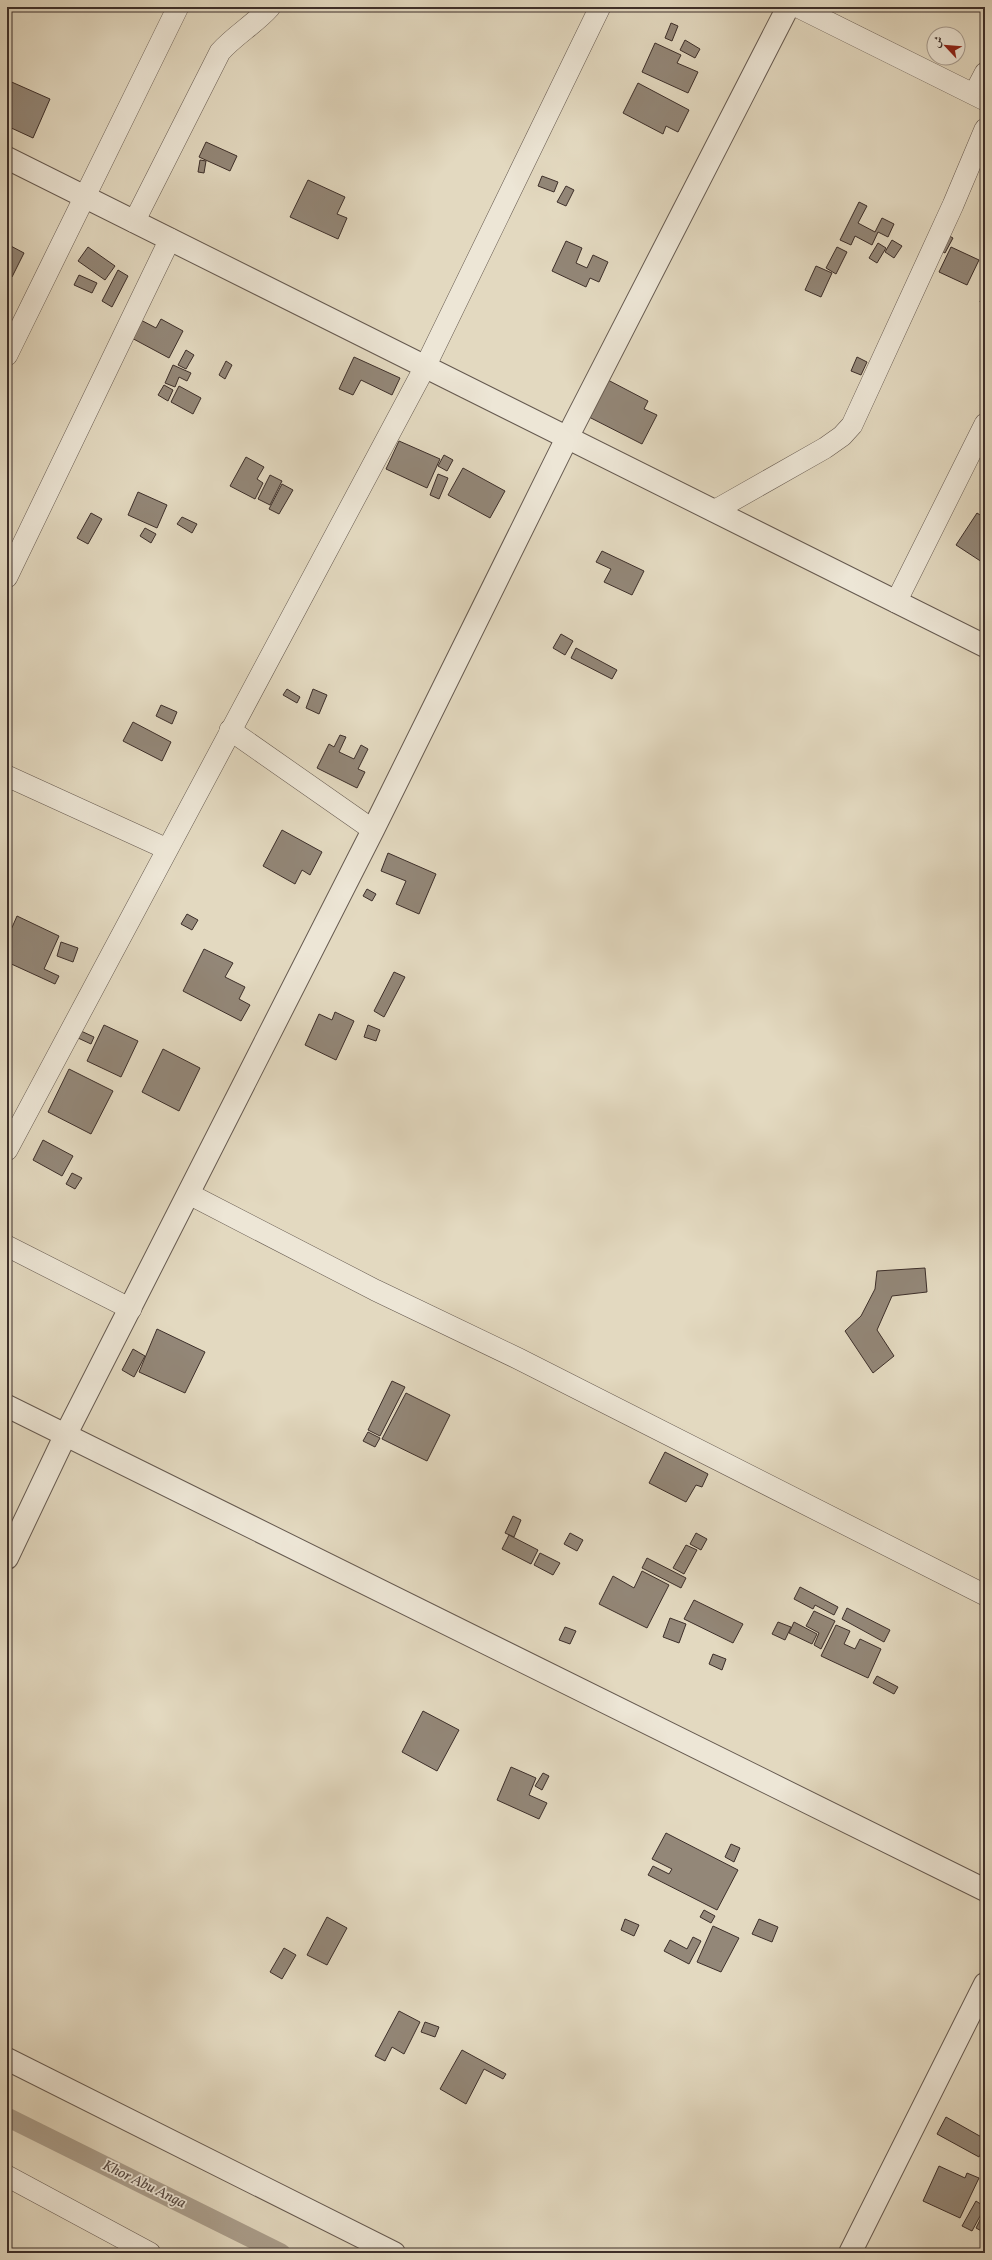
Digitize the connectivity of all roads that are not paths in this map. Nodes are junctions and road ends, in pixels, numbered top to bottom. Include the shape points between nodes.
1 (178, 7) edge
2 (270, 7) edge
3 (600, 7) edge
4 (788, 7) edge
5 (798, 7) edge
6 (985, 73) edge
7 (979, 97) edge
8 (985, 129) edge
9 (7, 158) edge
10 (85, 197) junction
11 (134, 222) junction
12 (170, 239) junction
13 (7, 355) edge
14 (425, 367) junction
15 (985, 424) edge
16 (567, 438) junction
17 (714, 511) junction
18 (7, 577) edge
19 (896, 602) junction
20 (985, 646) edge
21 (230, 730) junction
22 (8, 778) edge
23 (373, 830) junction
24 (167, 849) junction
25 (7, 1150) edge
26 (189, 1194) junction
27 (7, 1246) edge
28 (131, 1309) junction
29 (7, 1406) edge
30 (65, 1436) junction
31 (7, 1558) edge
32 (985, 1595) edge
33 (985, 1890) edge
34 (985, 1984) edge
35 (7, 2059) edge
36 (7, 2176) edge
37 (150, 2253) edge
38 (394, 2253) edge
39 (850, 2253) edge

1 - 10 street
2 - 11 street via 246,30 229,41 220,52
3 - 14 street
4 - 16 street
5 - 7 street
6 - 7 street
8 - 17 street via 852,425 825,448
9 - 10 street
10 - 11 street
10 - 13 street
11 - 12 street
12 - 14 street
12 - 18 street
14 - 16 street
14 - 21 street
15 - 19 street
16 - 17 street
16 - 23 street
17 - 19 street
19 - 20 street
21 - 23 street
21 - 24 street
22 - 24 street
23 - 26 street
24 - 25 street
26 - 28 street
26 - 32 street via 375,1290 519,1359
27 - 28 street
28 - 30 street
29 - 30 street
30 - 31 street
30 - 33 street
34 - 39 street
35 - 38 street
36 - 37 street

